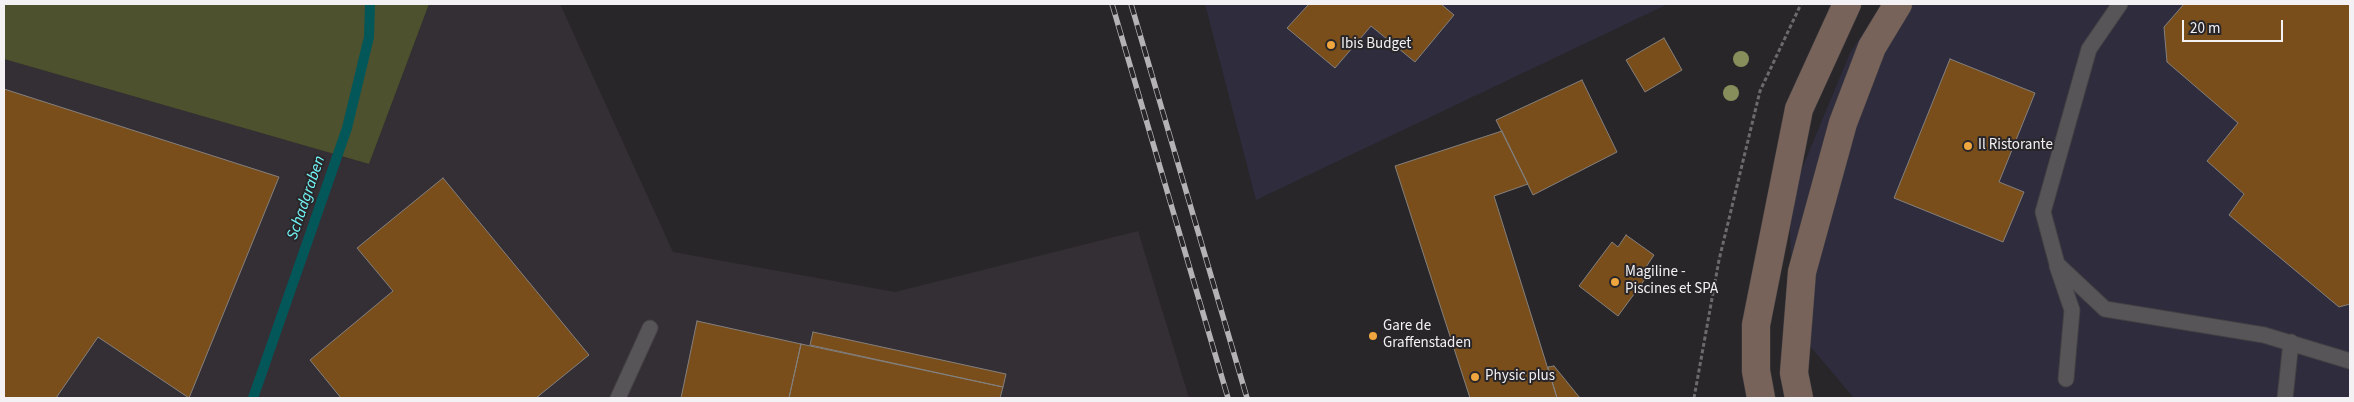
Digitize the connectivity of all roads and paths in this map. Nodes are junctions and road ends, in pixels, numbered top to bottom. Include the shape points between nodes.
1 (1802, 4) edge
2 (1847, 4) edge
3 (1898, 4) edge
4 (2120, 4) edge
5 (2057, 264) junction
6 (650, 328) dead end
7 (2291, 342) junction
8 (2350, 361) edge
9 (2066, 379) dead end
10 (618, 398) edge
11 (1694, 398) edge
12 (1761, 398) edge
13 (1799, 398) edge
14 (2285, 398) edge

1 - 11 path via 1760,91 1719,260
2 - 12 main road via 1799,109 1756,325 1756,371
3 - 13 main road via 1872,47 1843,123 1802,272 1794,373
4 - 5 lane via 2089,49 2043,212
5 - 7 lane via 2106,309
5 - 9 lane via 2072,310
6 - 10 lane
7 - 8 lane
7 - 14 lane

